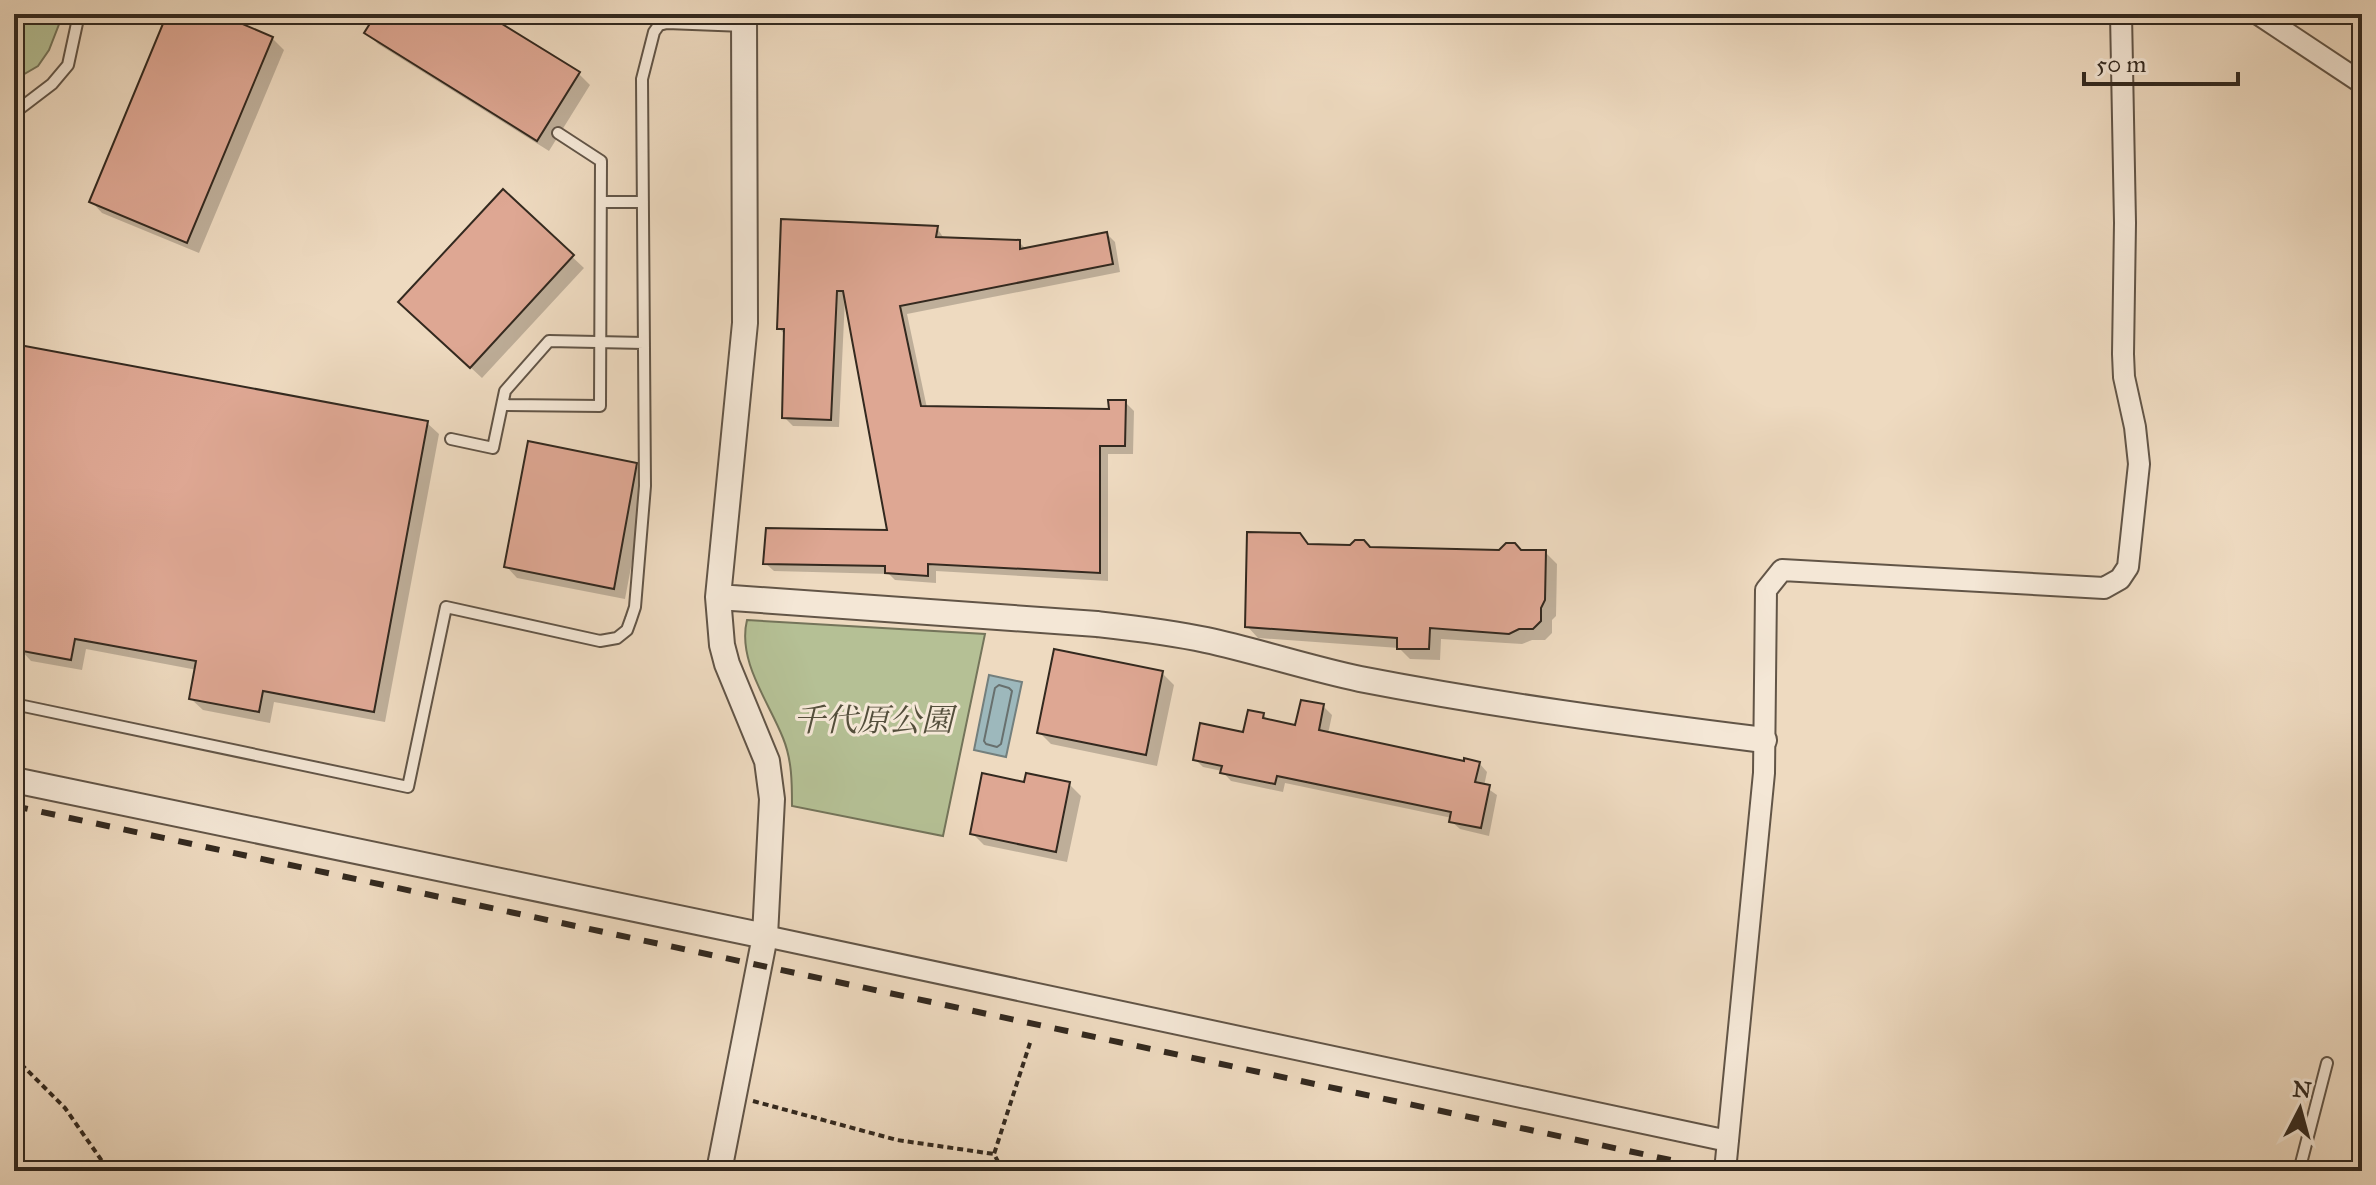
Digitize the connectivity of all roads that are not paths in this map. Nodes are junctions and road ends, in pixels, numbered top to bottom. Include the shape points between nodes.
1 (79, 14) edge
2 (2121, 14) edge
3 (2258, 14) edge
4 (659, 20) edge
5 (744, 20) edge
6 (2362, 83) edge
7 (14, 113) edge
8 (558, 133) dead end
9 (601, 202) junction
10 (643, 202) junction
11 (600, 342) junction
12 (644, 343) junction
13 (502, 405) junction
14 (451, 439) dead end
15 (718, 597) junction
16 (14, 704) edge
17 (1764, 740) junction
18 (14, 780) edge
19 (765, 936) junction
20 (2327, 1063) dead end
21 (1728, 1141) junction
22 (719, 1171) edge
23 (1725, 1171) edge
24 (2299, 1171) edge

1 - 7 lane via 68,65
2 - 17 street via 2124,365 2139,464 2128,567 2104,588 2085,589 1782,570 1766,590
3 - 6 street
4 - 5 lane
4 - 10 lane via 642,79
5 - 15 street via 745,323
8 - 9 lane via 601,161
9 - 10 lane
9 - 11 lane
10 - 12 lane
11 - 12 lane
11 - 13 lane via 549,341 505,391
11 - 13 lane via 600,406
12 - 16 lane via 645,486 635,607 627,630 600,641 446,607 408,787
13 - 14 lane via 493,448
15 - 17 street via 1146,630 1432,693
15 - 19 street via 727,664 758,733 770,780
17 - 21 street
18 - 19 street
19 - 21 street
19 - 22 street
20 - 24 lane
21 - 23 street

